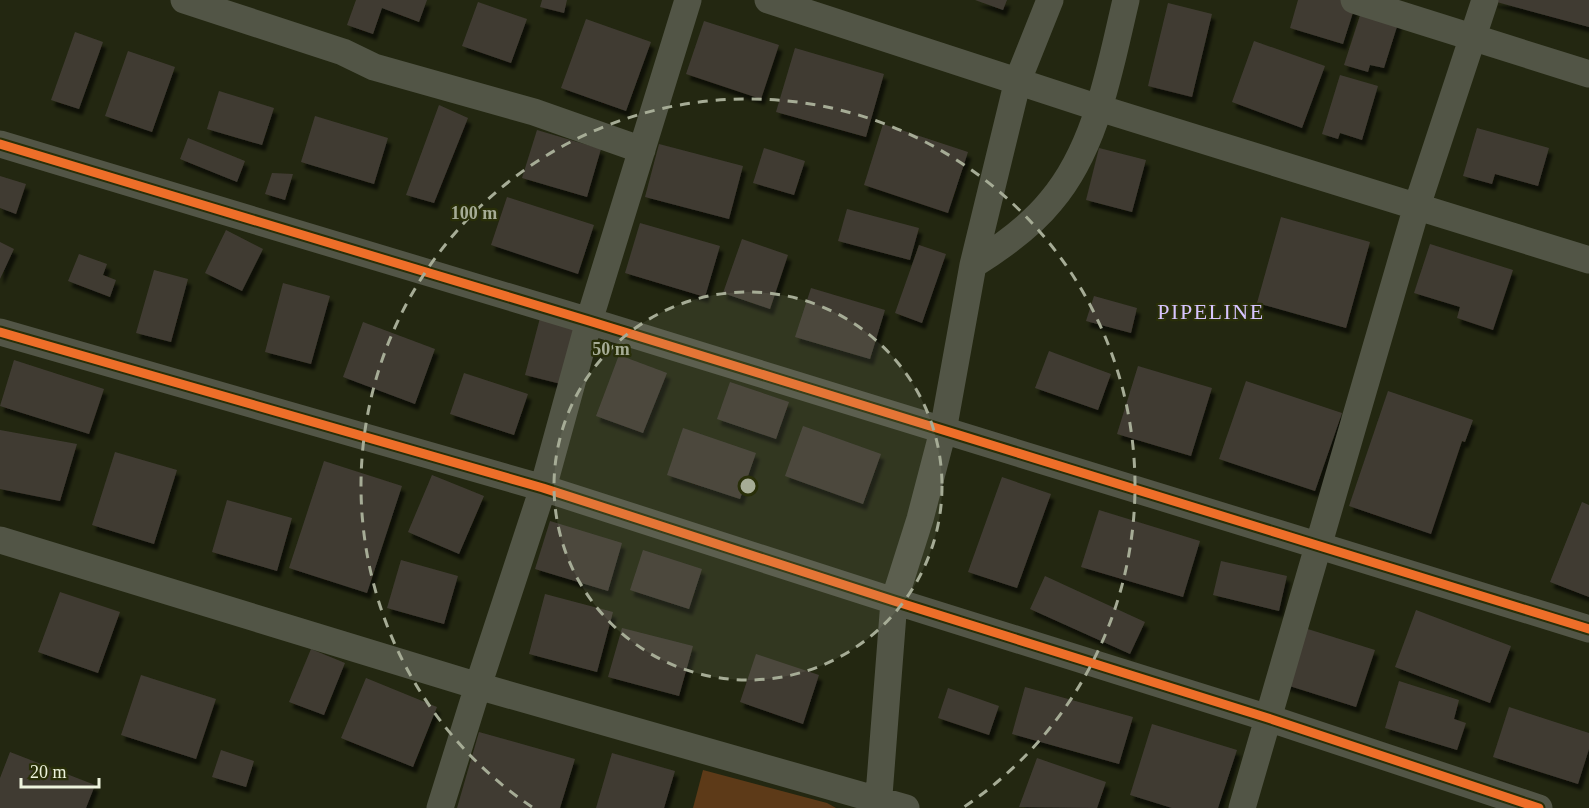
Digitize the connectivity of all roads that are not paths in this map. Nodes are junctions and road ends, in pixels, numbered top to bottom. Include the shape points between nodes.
1 (184, 0) edge
2 (688, 0) edge
3 (768, 0) edge
4 (1050, 0) edge
5 (1126, 0) edge
6 (1353, 0) edge
7 (1485, 0) edge
8 (1473, 38) junction
9 (1589, 74) edge
10 (1018, 80) junction
11 (1100, 108) junction
12 (0, 144) edge
13 (642, 150) junction
14 (1417, 206) junction
15 (1589, 260) edge
16 (973, 265) junction
17 (588, 321) junction
18 (0, 332) edge
19 (943, 431) junction
20 (543, 488) junction
21 (0, 540) edge
22 (1318, 547) junction
23 (894, 601) junction
24 (1589, 629) edge
25 (478, 686) junction
26 (1268, 718) junction
27 (879, 804) edge
28 (440, 808) edge
29 (906, 808) edge
30 (1242, 808) edge
31 (1539, 808) edge

1 - 13 street via 343,52 374,67 534,112
2 - 13 street
3 - 10 street
4 - 10 street
5 - 11 street
6 - 8 street
7 - 8 street
8 - 9 street
8 - 14 street
10 - 11 street
10 - 16 street
11 - 14 street
11 - 16 street via 1079,158 1052,201 1004,246
12 - 17 street
13 - 17 street
14 - 15 street
14 - 22 street
16 - 19 street
17 - 19 street
17 - 20 street
18 - 20 street
19 - 22 street
19 - 23 street
20 - 23 street
20 - 25 street
21 - 25 street
22 - 24 street
22 - 26 street
23 - 26 street
23 - 27 street
25 - 27 street
25 - 28 street
26 - 30 street
26 - 31 street
27 - 29 street

